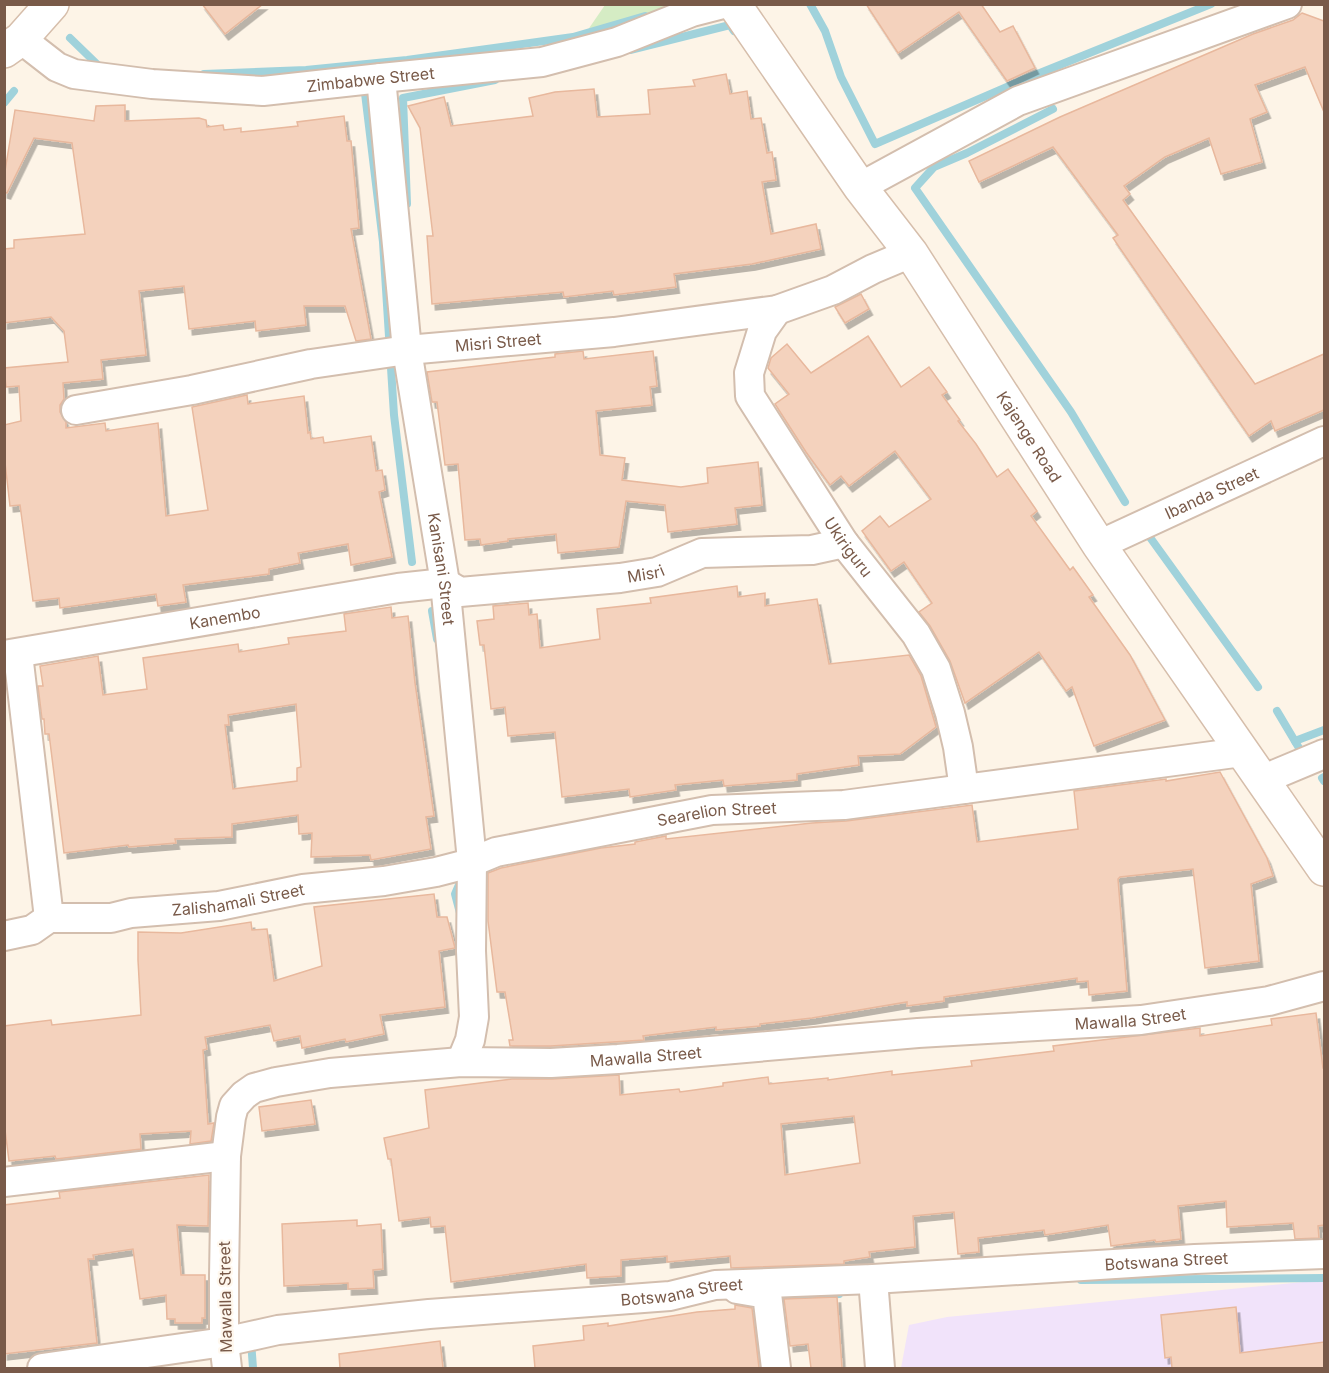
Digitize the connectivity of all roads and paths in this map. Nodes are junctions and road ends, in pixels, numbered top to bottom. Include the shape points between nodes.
1 (52, 4) edge
2 (723, 4) edge
3 (734, 4) edge
4 (1287, 4) edge
5 (13, 45) edge
6 (381, 78) junction
7 (860, 187) junction
8 (911, 253) junction
9 (777, 310) junction
10 (407, 350) junction
11 (76, 410) dead end
12 (1324, 441) edge
13 (844, 543) junction
14 (1100, 545) junction
15 (445, 583) junction
16 (11, 655) edge
17 (1242, 752) junction
18 (1324, 754) edge
19 (1264, 780) junction
20 (964, 789) junction
21 (472, 861) junction
22 (1324, 869) edge
23 (50, 918) junction
24 (4, 936) edge
25 (1324, 986) edge
26 (461, 1062) junction
27 (226, 1156) junction
28 (4, 1182) edge
29 (1324, 1254) edge
30 (873, 1279) junction
31 (715, 1285) junction
32 (226, 1355) edge
33 (42, 1368) edge
34 (776, 1368) edge
35 (880, 1368) edge

1 - 5 street
2 - 6 street, Zimbabwe Street via 617,42 542,62
3 - 7 street, Kajenge Road
4 - 7 street via 1018,101
5 - 6 street, Zimbabwe Street via 74,74 152,84 263,92
6 - 10 street, Kanisani Street
7 - 8 street, Kajenge Road
8 - 9 street, Misri Street via 833,290
8 - 14 street, Kajenge Road
9 - 10 street, Misri Street via 614,332
9 - 13 street, Ukiriguru via 762,331 750,373 750,396
10 - 11 street, Misri Street via 311,364
10 - 15 street, Kanisani Street
12 - 14 street, Ibanda Street
13 - 15 street, Misri via 812,550 702,553 657,572 620,578 460,592
13 - 20 street, Ukiriguru via 916,634 936,669 958,747
14 - 17 street, Kajenge Road
15 - 16 street, Kanembo
15 - 21 street, Kanisani Street
16 - 23 street
17 - 19 street, Kajenge Road
17 - 20 street, Searelion Street
18 - 19 street
19 - 22 street, Kajenge Road
20 - 21 street, Searelion Street via 844,805 712,810 496,852
21 - 23 street, Zalishamali Street via 413,876 303,889 219,906 111,918
21 - 26 street, Kanisani Street via 474,1017
23 - 24 street, Zalishamali Street via 32,930
25 - 26 street, Mawalla Street via 1269,1001 1141,1020 918,1033 551,1063
26 - 27 street, Mawalla Street via 330,1073 255,1088 234,1106
27 - 28 street
27 - 32 street, Mawalla Street
29 - 30 street, Botswana Street
30 - 31 street, Botswana Street
30 - 35 street
31 - 32 street, Botswana Street via 670,1296 278,1330
31 - 34 street via 767,1294
32 - 33 street, Botswana Street

